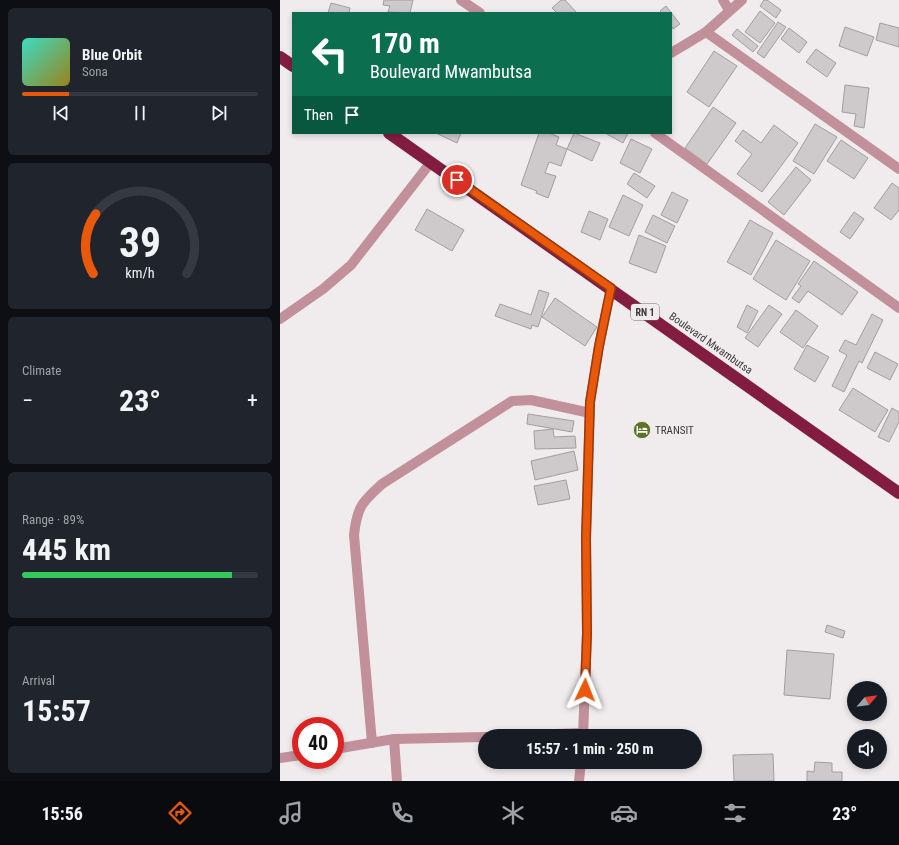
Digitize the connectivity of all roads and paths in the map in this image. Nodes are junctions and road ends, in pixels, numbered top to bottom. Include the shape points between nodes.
1 (723, 0) edge
2 (742, 0) edge
3 (468, 2) edge
4 (730, 10) junction
5 (479, 12) edge
6 (706, 32) junction
7 (672, 52) edge
8 (280, 58) edge
9 (292, 65) edge
10 (390, 134) edge
11 (656, 134) edge
12 (431, 162) junction
13 (899, 169) edge
14 (611, 288) junction
15 (899, 308) edge
16 (280, 318) edge
17 (590, 414) junction
18 (899, 493) edge
19 (583, 729) edge
20 (478, 737) edge
21 (394, 739) junction
22 (372, 743) junction
23 (344, 748) edge
24 (292, 756) edge
25 (280, 758) edge
26 (580, 769) edge
27 (397, 781) edge
28 (579, 781) edge

1 - 4 street
2 - 4 street
3 - 5 street
4 - 6 street
6 - 7 street
6 - 13 street
8 - 9 highway
10 - 12 highway, Boulevard Mwambutsa / RN 1
11 - 15 street
12 - 14 highway, Boulevard Mwambutsa / RN 1
12 - 16 street via 351,265 317,293
14 - 17 street via 599,346
14 - 18 highway, Boulevard Mwambutsa / RN 1
17 - 19 street
17 - 22 street via 531,400 512,401 382,484 365,499 356,515 354,535
20 - 21 street
21 - 22 street
21 - 27 street
22 - 23 street
24 - 25 street
26 - 28 street

